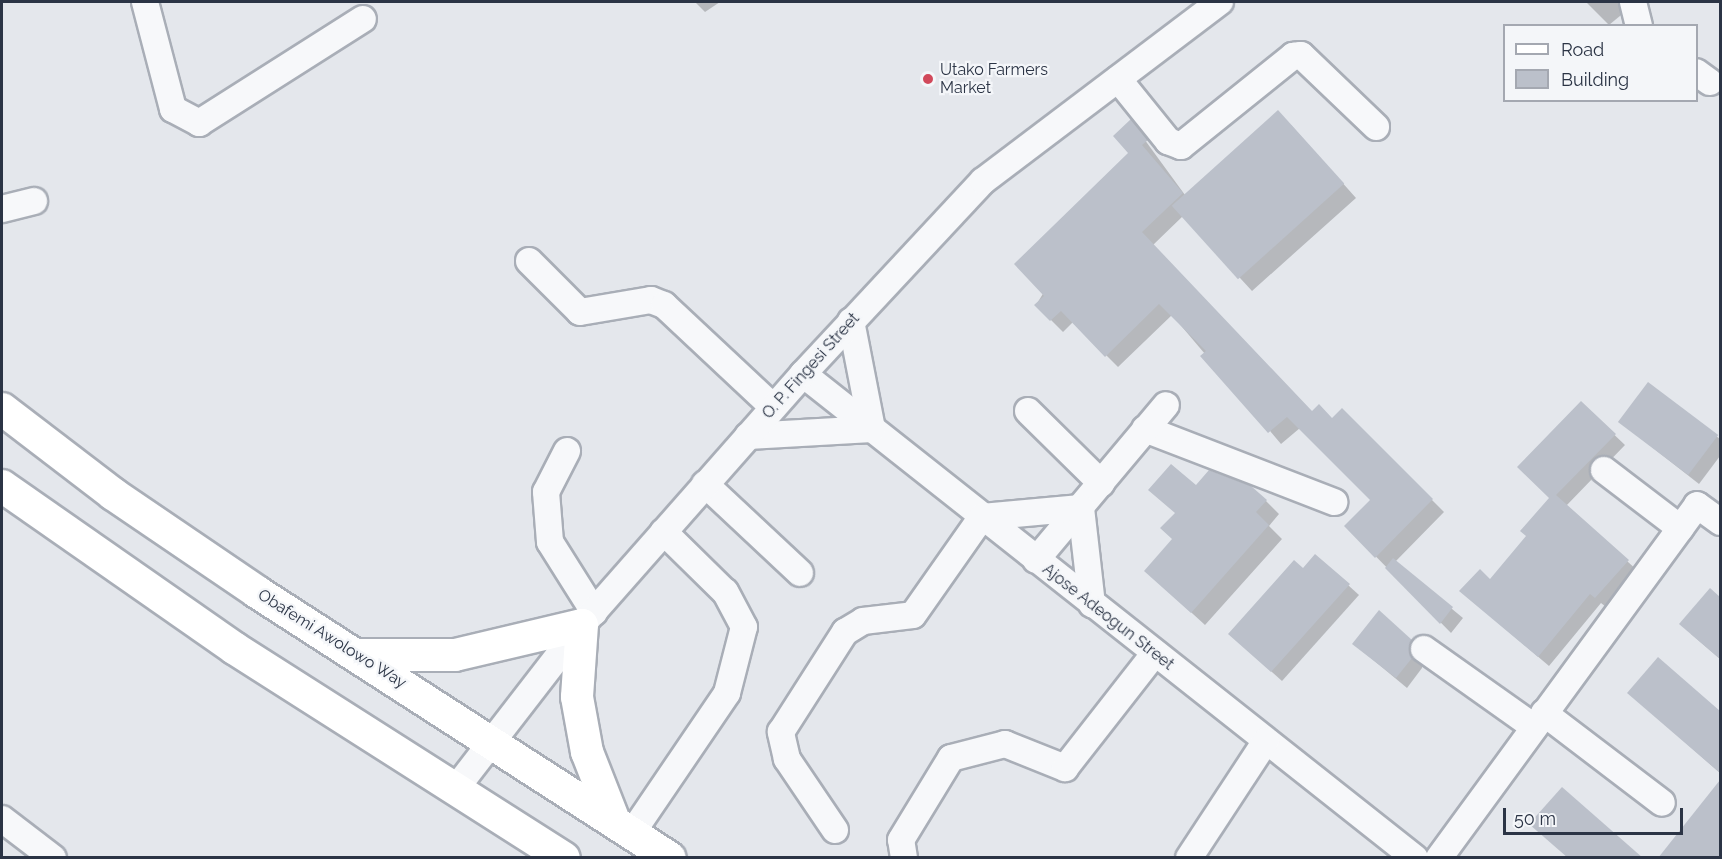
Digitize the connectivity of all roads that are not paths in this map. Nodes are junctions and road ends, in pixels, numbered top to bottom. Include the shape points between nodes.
1 (145, 2) edge
2 (1220, 2) edge
3 (1634, 2) edge
4 (363, 19) dead end
5 (1639, 24) edge
6 (1118, 79) junction
7 (1376, 127) dead end
8 (34, 201) dead end
9 (2, 209) edge
10 (529, 261) dead end
11 (851, 321) junction
12 (802, 374) junction
13 (1166, 405) dead end
14 (773, 407) junction
15 (2, 409) edge
16 (1028, 411) dead end
17 (872, 429) junction
18 (1145, 429) junction
19 (748, 436) junction
20 (567, 451) dead end
21 (1604, 470) dead end
22 (1101, 483) junction
23 (705, 484) junction
24 (2, 486) edge
25 (1334, 502) dead end
26 (1081, 508) junction
27 (982, 517) junction
28 (1720, 522) edge
29 (1680, 528) junction
30 (664, 532) junction
31 (1036, 560) junction
32 (800, 573) dead end
33 (1092, 604) junction
34 (588, 619) junction
35 (1424, 649) dead end
36 (1155, 653) junction
37 (356, 655) junction
38 (1539, 720) junction
39 (489, 739) junction
40 (1266, 741) junction
41 (457, 787) junction
42 (1662, 803) dead end
43 (2, 819) edge
44 (623, 827) junction
45 (835, 830) dead end
46 (53, 858) edge
47 (564, 858) edge
48 (670, 858) edge
49 (904, 858) edge
50 (1189, 858) edge
51 (1415, 858) edge
52 (1438, 858) edge

1 - 4 street via 173,109 199,123
2 - 6 street, O. P. Fingesi Street
3 - 5 street
6 - 7 street via 1168,141 1181,146 1293,56 1301,55
6 - 11 street, O. P. Fingesi Street via 983,181
8 - 9 street
10 - 14 street via 580,312 651,300 664,305
11 - 12 street, O. P. Fingesi Street
11 - 17 street
12 - 14 street, O. P. Fingesi Street
12 - 17 street, Ajose Adeogun Street
13 - 18 street
14 - 19 street, O. P. Fingesi Street
15 - 37 main road, Obafemi Awolowo Way via 113,494
16 - 22 street
17 - 19 street
17 - 27 street, Ajose Adeogun Street
18 - 22 street
18 - 25 street
19 - 23 street, O. P. Fingesi Street
20 - 34 street via 546,492 550,542
21 - 29 street
22 - 26 street
23 - 30 street, O. P. Fingesi Street
23 - 32 street
24 - 41 main road via 234,648
26 - 27 street
26 - 31 street
26 - 33 street
27 - 31 street, Ajose Adeogun Street
27 - 45 street via 913,615 863,621 845,632 781,732 787,759
28 - 29 street via 1697,505
29 - 38 street
30 - 34 street, O. P. Fingesi Street
30 - 44 street via 725,592 744,627 727,693
31 - 33 street, Ajose Adeogun Street
33 - 36 street, Ajose Adeogun Street
34 - 37 main road via 454,655
34 - 39 street, O. P. Fingesi Street
34 - 44 main road via 577,697 586,752
35 - 38 street
36 - 40 street, Ajose Adeogun Street
36 - 49 street via 1071,765 1059,768 997,744 951,758 901,840
37 - 39 main road, Obafemi Awolowo Way
38 - 42 street
38 - 52 street
39 - 41 street, O. P. Fingesi Street
39 - 44 main road, Obafemi Awolowo Way
40 - 50 street
40 - 51 street, Ajose Adeogun Street
41 - 47 main road
43 - 46 street
44 - 48 main road, Obafemi Awolowo Way

